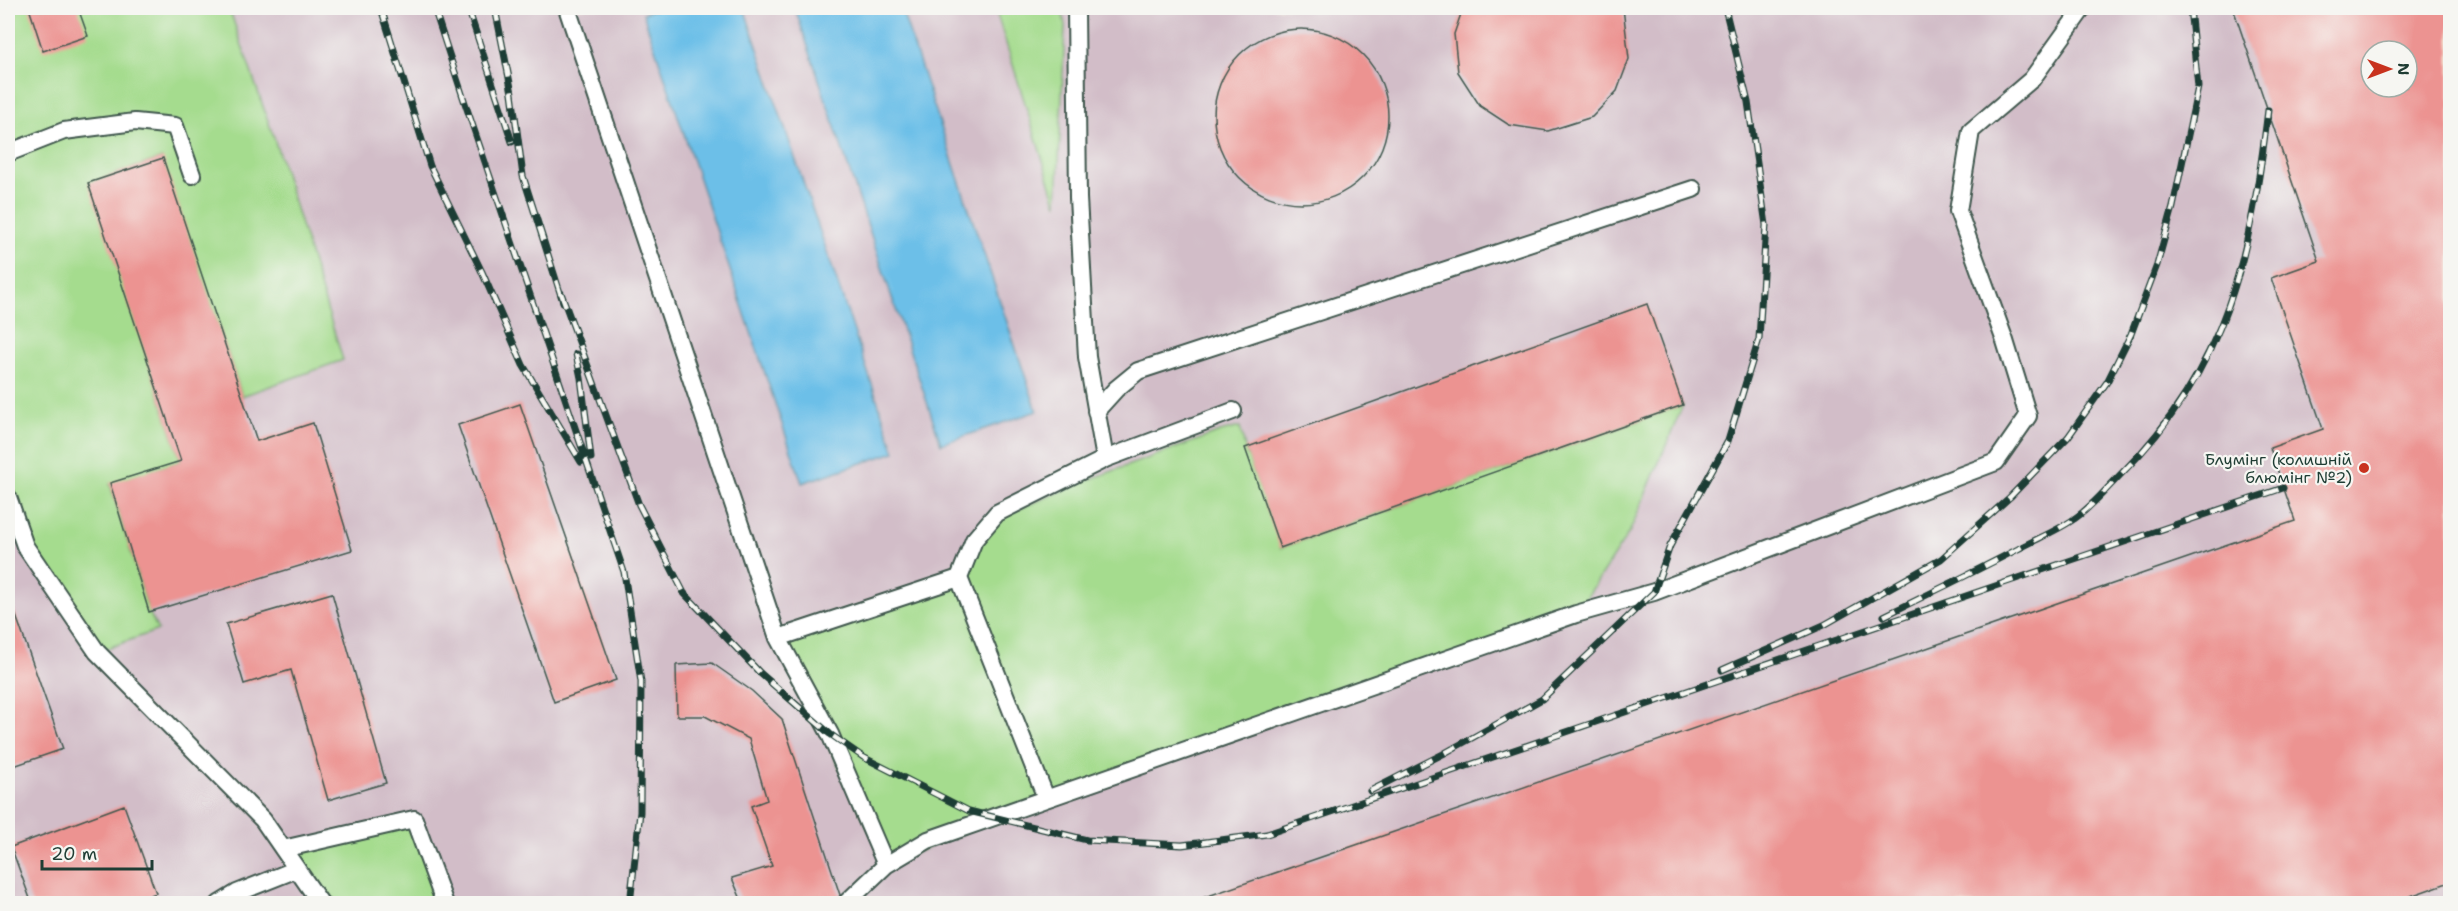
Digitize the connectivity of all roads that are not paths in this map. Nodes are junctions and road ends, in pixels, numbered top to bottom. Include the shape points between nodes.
1 (567, 8) edge
2 (1076, 8) edge
3 (2083, 8) edge
4 (8, 153) edge
5 (192, 175) dead end
6 (1693, 189) dead end
7 (1096, 411) junction
8 (1233, 411) dead end
9 (1105, 459) junction
10 (8, 497) edge
11 (959, 578) junction
12 (778, 638) junction
13 (1047, 798) junction
14 (283, 849) junction
15 (886, 865) junction
16 (297, 869) junction
17 (219, 903) edge
18 (321, 903) edge
19 (445, 903) edge
20 (845, 903) edge

1 - 12 lane
2 - 7 lane via 1078,198 1087,357
3 - 13 lane via 2032,79 1971,131 1958,211 2028,416 1996,462 1654,592 1576,614
4 - 5 lane via 64,131 135,122 175,126
6 - 7 lane via 1138,371
7 - 9 lane
8 - 9 lane
9 - 11 lane via 997,513 974,540
10 - 14 lane via 25,546 97,652 263,820
11 - 12 lane
11 - 13 lane
12 - 15 lane via 830,734
13 - 15 lane via 928,840
14 - 16 lane
14 - 19 lane via 414,819
15 - 20 lane
16 - 17 lane
16 - 18 lane

